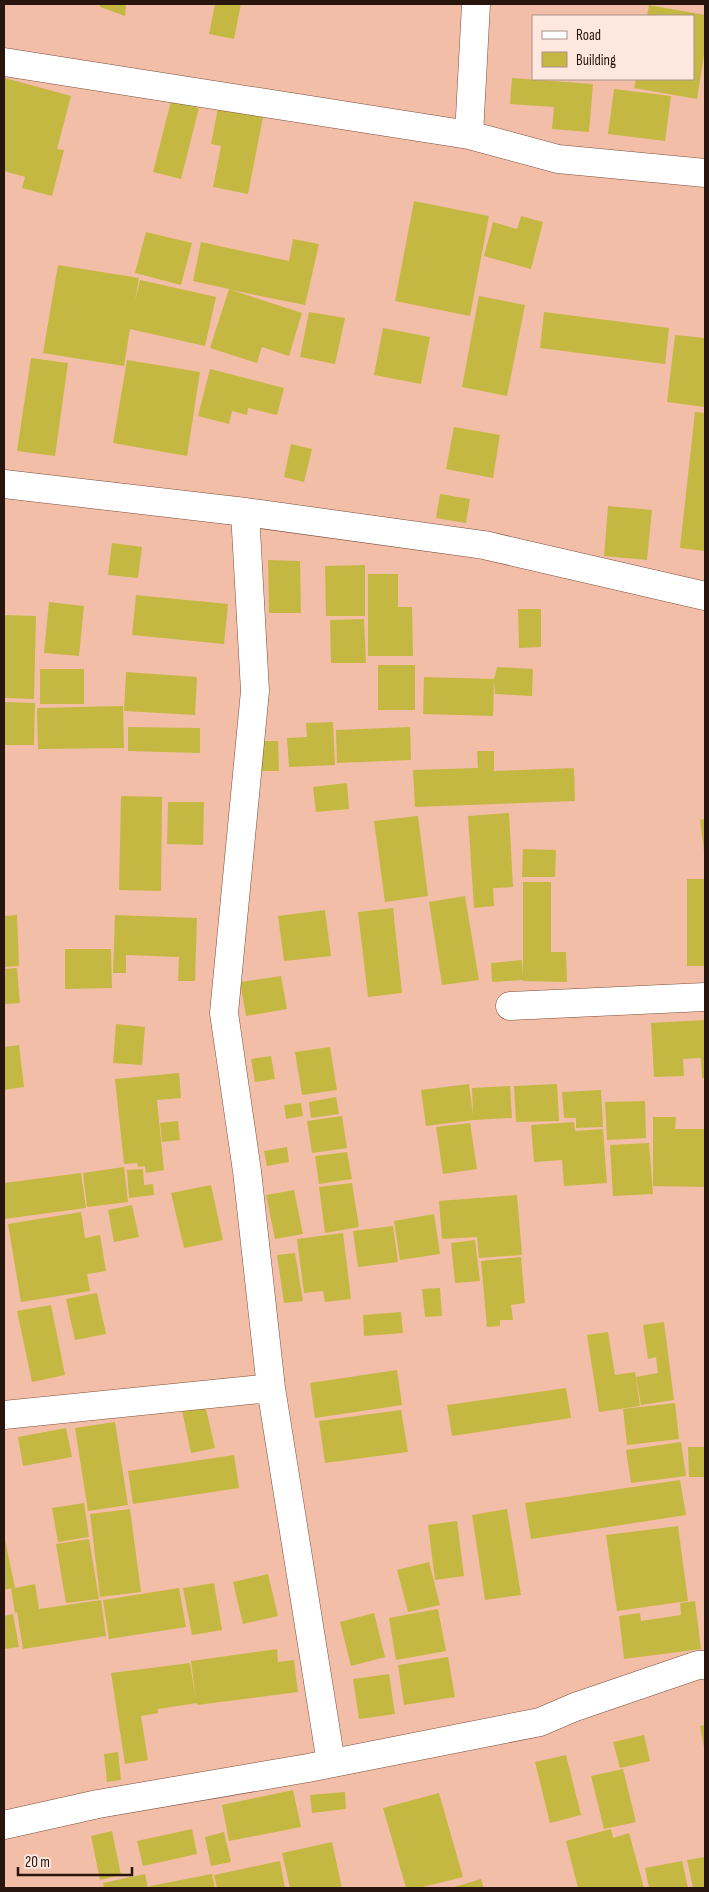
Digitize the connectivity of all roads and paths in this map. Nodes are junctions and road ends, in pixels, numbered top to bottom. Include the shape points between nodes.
1 (476, 4) edge
2 (4, 62) edge
3 (469, 134) junction
4 (705, 173) edge
5 (4, 484) edge
6 (245, 512) junction
7 (705, 596) edge
8 (705, 997) edge
9 (510, 1006) dead end
10 (271, 1388) junction
11 (4, 1415) edge
12 (705, 1665) edge
13 (331, 1763) junction
14 (4, 1825) edge

1 - 3 street
2 - 3 street
3 - 4 street via 558,159
5 - 6 street
6 - 7 street via 484,545
6 - 10 street via 255,691 224,1013 247,1170
8 - 9 street
10 - 11 street
10 - 13 street
12 - 13 street via 575,1707 540,1722
13 - 14 street via 98,1804

